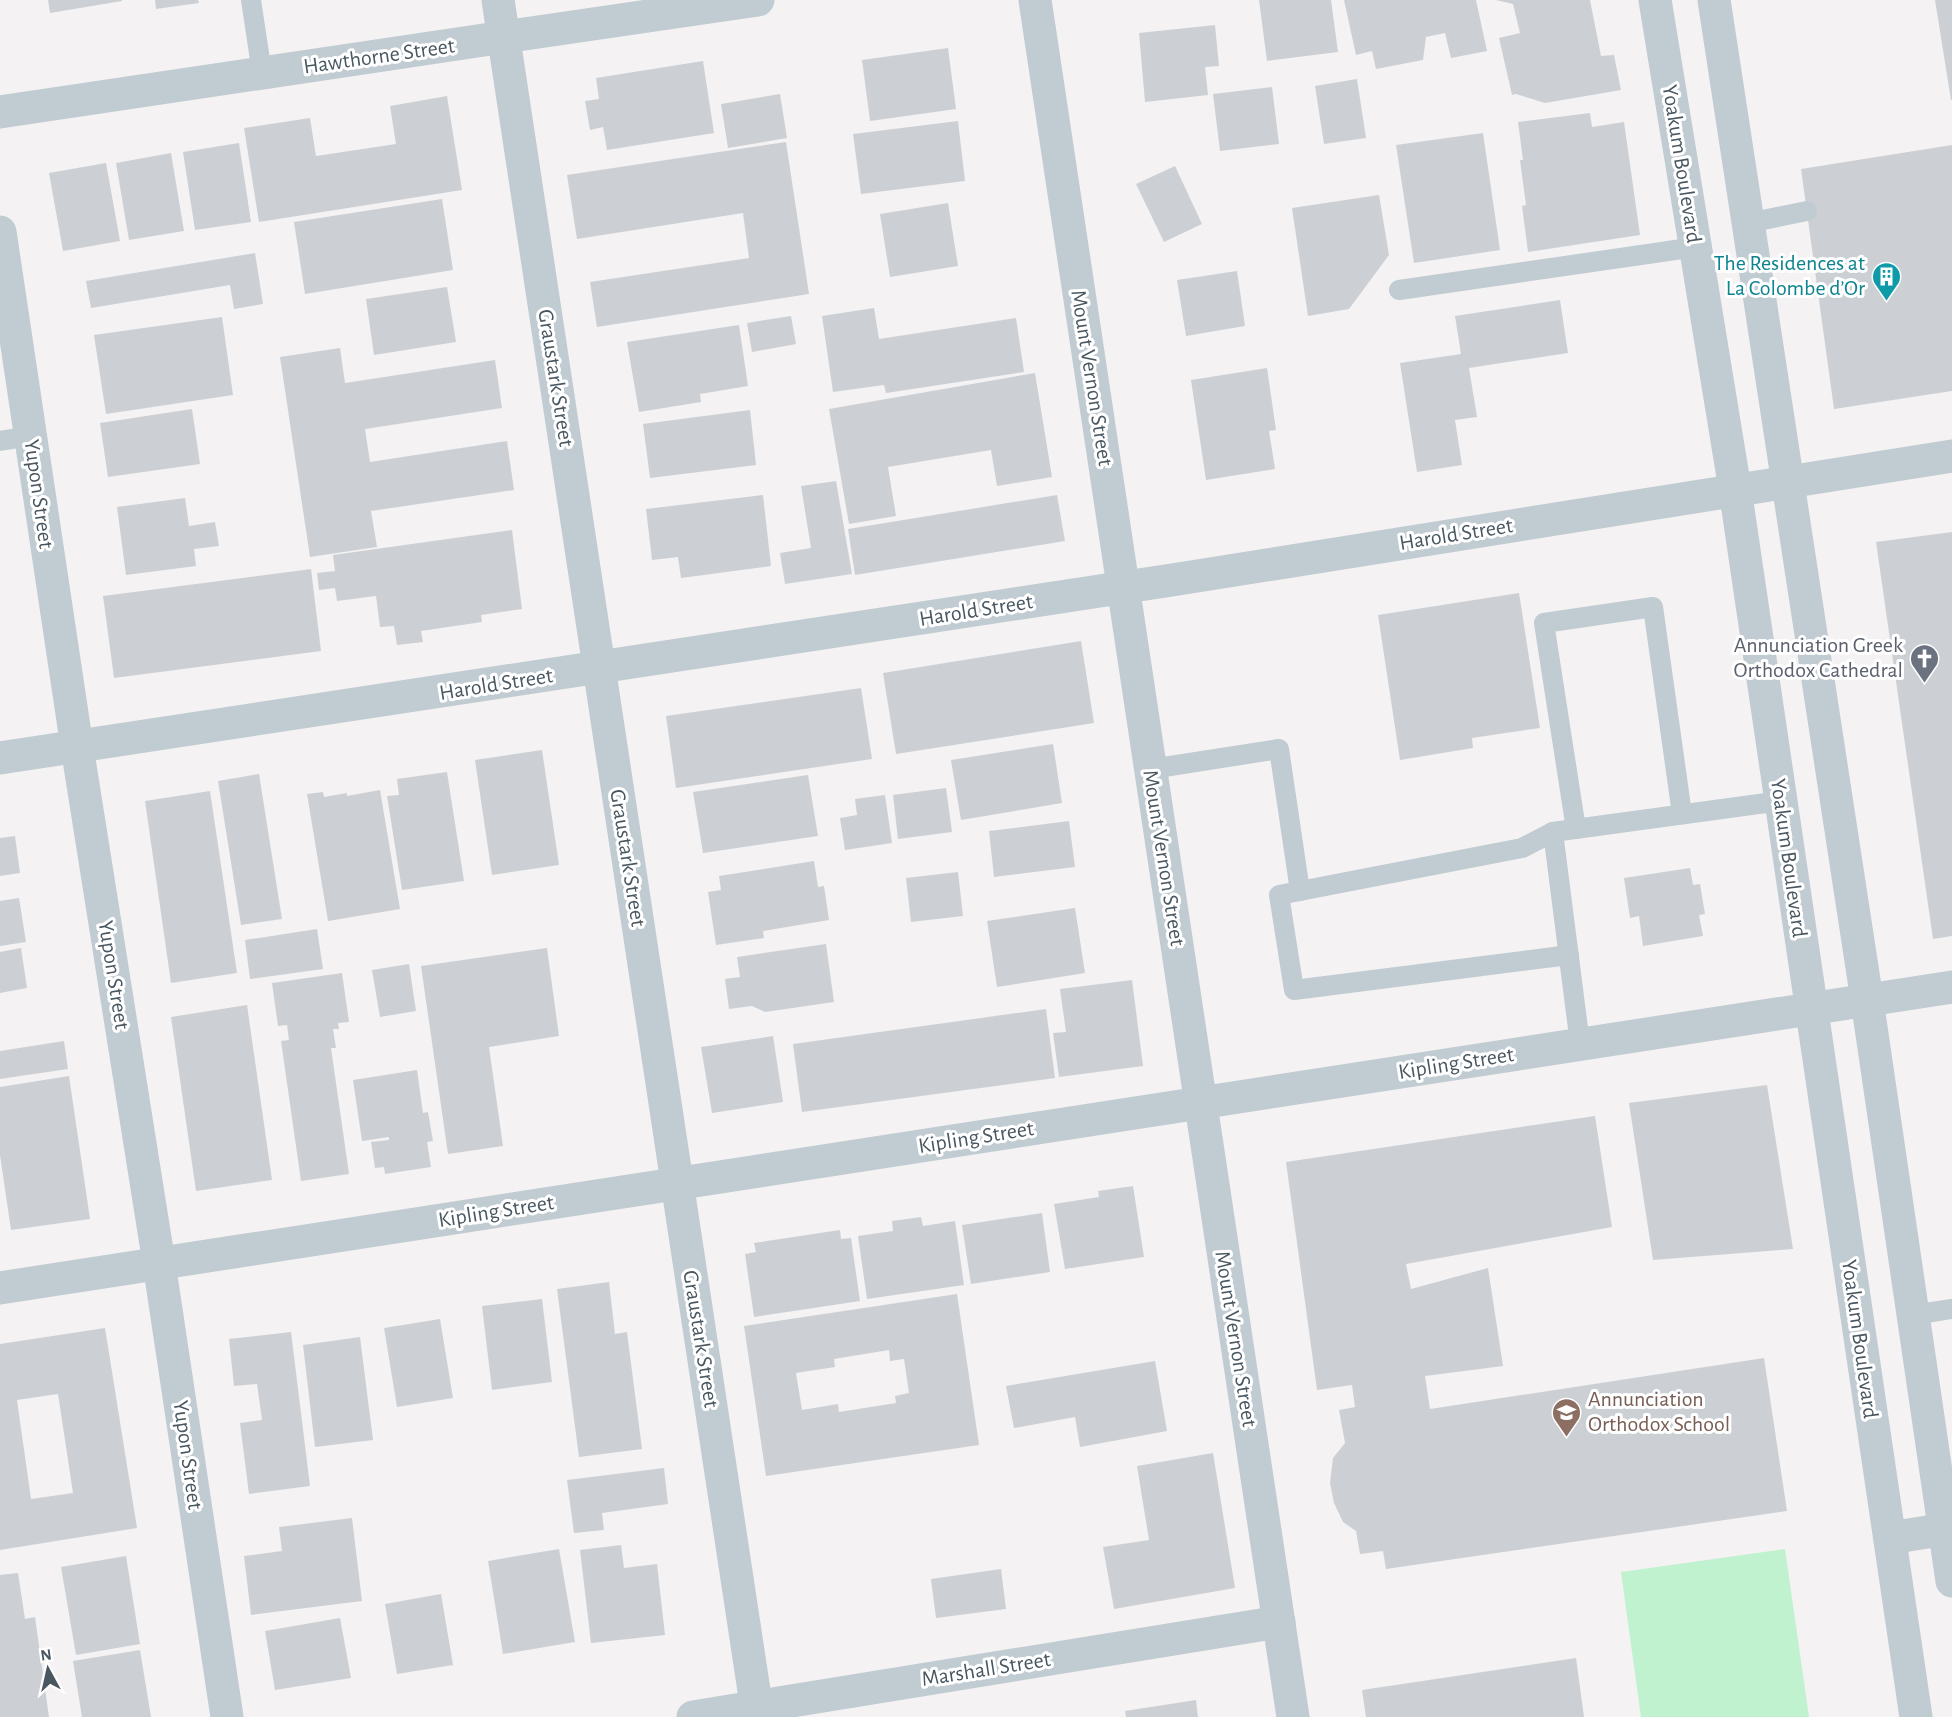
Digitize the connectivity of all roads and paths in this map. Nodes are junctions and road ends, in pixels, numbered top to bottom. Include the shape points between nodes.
1 (251, 0) edge
2 (498, 0) edge
3 (758, 0) edge
4 (1035, 0) edge
5 (1655, 0) edge
6 (1714, 0) edge
7 (504, 37) junction
8 (262, 73) junction
9 (0, 112) edge
10 (1808, 211) dead end
11 (1748, 223) junction
12 (0, 232) edge
13 (1696, 247) junction
14 (1399, 290) dead end
15 (15, 438) edge
16 (1952, 456) edge
17 (1786, 481) junction
18 (1735, 489) junction
19 (1124, 588) junction
20 (599, 668) junction
21 (77, 747) junction
22 (0, 758) edge
23 (1151, 769) junction
24 (1780, 801) junction
25 (1682, 814) junction
26 (1576, 829) junction
27 (1553, 832) junction
28 (1300, 891) junction
29 (1569, 955) junction
30 (1952, 987) edge
31 (1867, 1000) junction
32 (1811, 1008) junction
33 (1580, 1044) junction
34 (1200, 1103) junction
35 (677, 1183) junction
36 (159, 1263) junction
37 (0, 1288) edge
38 (1952, 1309) edge
39 (1913, 1315) junction
40 (1948, 1529) edge
41 (1890, 1538) junction
42 (1952, 1581) edge
43 (1279, 1622) junction
44 (757, 1712) edge
45 (227, 1717) edge
46 (693, 1717) edge
47 (1293, 1717) edge
48 (1916, 1717) edge

1 - 8 lane
2 - 7 street, Graustark Street
3 - 7 street, Hawthorne Street
4 - 19 street, Mount Vernon Street
5 - 13 street, Yoakum Boulevard
6 - 11 street
7 - 8 street, Hawthorne Street
7 - 20 street, Graustark Street
8 - 9 street, Hawthorne Street
10 - 11 lane
11 - 17 street
12 - 15 street, Yupon Street
13 - 14 lane
13 - 18 street, Yoakum Boulevard
15 - 21 street, Yupon Street
16 - 17 street, Harold Street
17 - 18 street, Harold Street
17 - 31 street
18 - 19 street, Harold Street
18 - 24 street, Yoakum Boulevard
19 - 20 street, Harold Street
19 - 23 street, Mount Vernon Street
20 - 21 street, Harold Street
20 - 35 street, Graustark Street
21 - 22 street, Harold Street
21 - 36 street, Yupon Street
23 - 28 lane via 1279,749
23 - 34 street, Mount Vernon Street
24 - 25 lane
24 - 32 street, Yoakum Boulevard
25 - 26 lane
25 - 26 lane via 1653,607 1544,623
26 - 27 lane
27 - 28 lane via 1522,849
27 - 29 lane
28 - 29 lane via 1280,895 1294,990
29 - 33 lane
30 - 31 street, Kipling Street
31 - 32 street, Kipling Street
31 - 39 street
32 - 33 street, Kipling Street
32 - 41 street, Yoakum Boulevard
33 - 34 street, Kipling Street
34 - 35 street, Kipling Street
34 - 43 street, Mount Vernon Street
35 - 36 street, Kipling Street
35 - 44 street, Graustark Street
36 - 37 street, Kipling Street
36 - 45 street, Yupon Street
38 - 39 lane
39 - 40 street
40 - 41 street
40 - 42 street
41 - 48 street, Yoakum Boulevard
43 - 44 street, Marshall Street
43 - 47 street, Mount Vernon Street
44 - 46 street, Marshall Street

